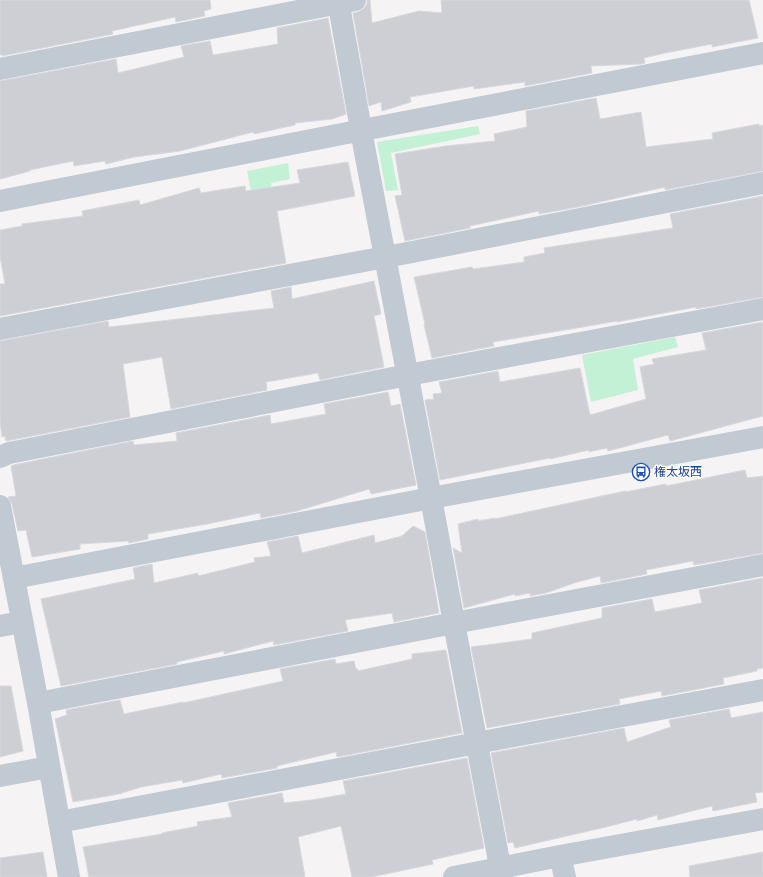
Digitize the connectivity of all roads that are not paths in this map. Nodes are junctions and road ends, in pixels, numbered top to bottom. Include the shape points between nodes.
1 (344, 1) edge
2 (763, 53) edge
3 (0, 69) edge
4 (361, 130) junction
5 (763, 183) edge
6 (0, 201) edge
7 (385, 257) junction
8 (763, 309) edge
9 (0, 329) edge
10 (408, 375) junction
11 (763, 437) edge
12 (0, 457) edge
13 (432, 498) junction
14 (0, 506) edge
15 (763, 565) edge
16 (14, 578) junction
17 (22, 622) junction
18 (454, 623) junction
19 (0, 626) edge
20 (763, 690) edge
21 (38, 703) junction
22 (477, 743) junction
23 (49, 767) junction
24 (0, 776) edge
25 (763, 820) edge
26 (59, 822) junction
27 (560, 856) junction
28 (501, 873) edge
29 (69, 877) edge
30 (454, 877) edge
31 (565, 877) edge

1 - 3 street
1 - 4 street
2 - 4 street
4 - 6 street
4 - 7 street
5 - 7 street
7 - 9 street
7 - 10 street
8 - 10 street
10 - 12 street via 9,453
10 - 13 street
11 - 13 street
13 - 16 street
13 - 18 street
14 - 16 street
15 - 18 street
16 - 17 street
17 - 19 street
17 - 21 street
18 - 21 street
18 - 22 street
20 - 22 street
21 - 23 street
22 - 26 street
22 - 28 street
23 - 24 street
23 - 26 street
25 - 27 street
26 - 29 street
27 - 28 street
27 - 31 street
28 - 30 street

